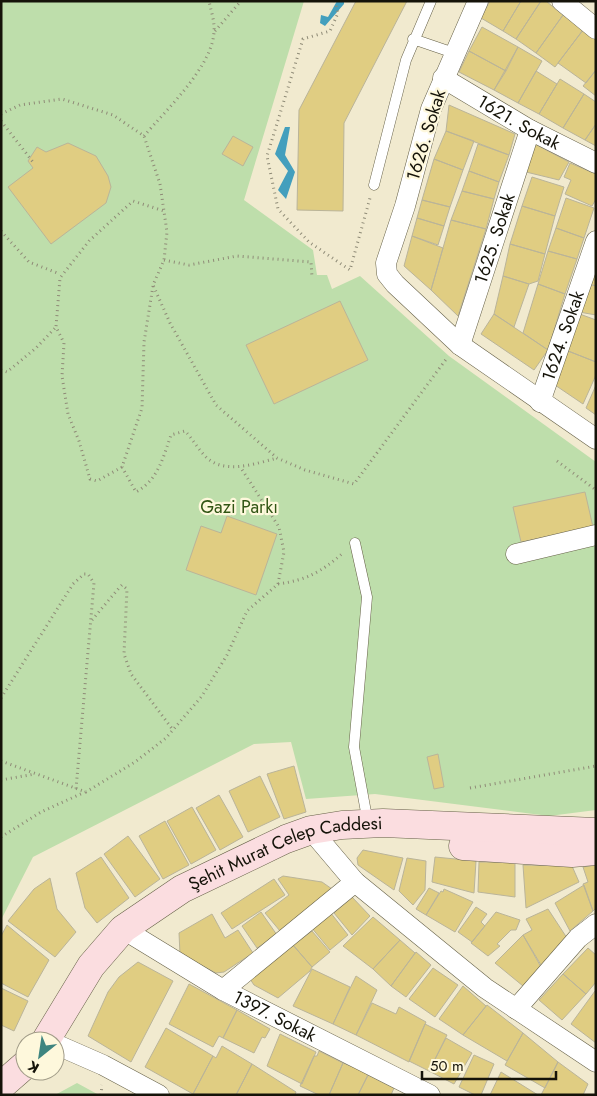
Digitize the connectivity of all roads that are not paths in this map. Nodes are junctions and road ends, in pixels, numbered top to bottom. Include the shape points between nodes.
1 (431, 1) edge
2 (478, 1) edge
3 (562, 1) edge
4 (596, 29) edge
5 (413, 39) junction
6 (454, 53) junction
7 (443, 78) junction
8 (530, 130) junction
9 (596, 163) edge
10 (374, 185) road end
11 (596, 241) edge
12 (460, 346) junction
13 (540, 402) junction
14 (596, 440) edge
15 (596, 536) edge
16 (355, 543) road end
17 (516, 554) dead end
18 (368, 824) junction
19 (596, 832) edge
20 (316, 836) junction
21 (596, 851) edge
22 (354, 882) junction
23 (596, 924) edge
24 (128, 932) junction
25 (223, 990) junction
26 (516, 1009) junction
27 (55, 1031) edge
28 (65, 1049) edge
29 (596, 1062) edge
30 (15, 1074) edge
31 (1, 1086) edge
32 (401, 1088) edge
33 (159, 1095) edge
34 (430, 1095) edge

1 - 5 lane
2 - 6 street, 1626. Sokak
3 - 4 street
5 - 6 lane
5 - 10 lane
6 - 7 street, 1626. Sokak
7 - 8 street, 1621. Sokak
7 - 12 street, 1626. Sokak via 386,263 387,274 395,284
8 - 9 street, 1621. Sokak
8 - 12 street, 1625. Sokak
11 - 13 street, 1624. Sokak
12 - 13 street
13 - 14 street
15 - 17 street
16 - 18 lane via 367,597 354,747
18 - 19 street, Şehit Murat Celep Caddesi
18 - 20 street, Şehit Murat Celep Caddesi
20 - 21 street, Şehit Murat Celep Caddesi via 572,853
20 - 22 street
20 - 24 street, Şehit Murat Celep Caddesi via 256,852 182,889
22 - 25 street
22 - 26 street via 485,988
23 - 26 street via 578,938
24 - 25 street, 1397. Sokak
24 - 27 street, Şehit Murat Celep Caddesi via 91,966
25 - 32 street, 1397. Sokak
26 - 29 street
28 - 33 street
30 - 31 street
32 - 34 street, 1397. Sokak

